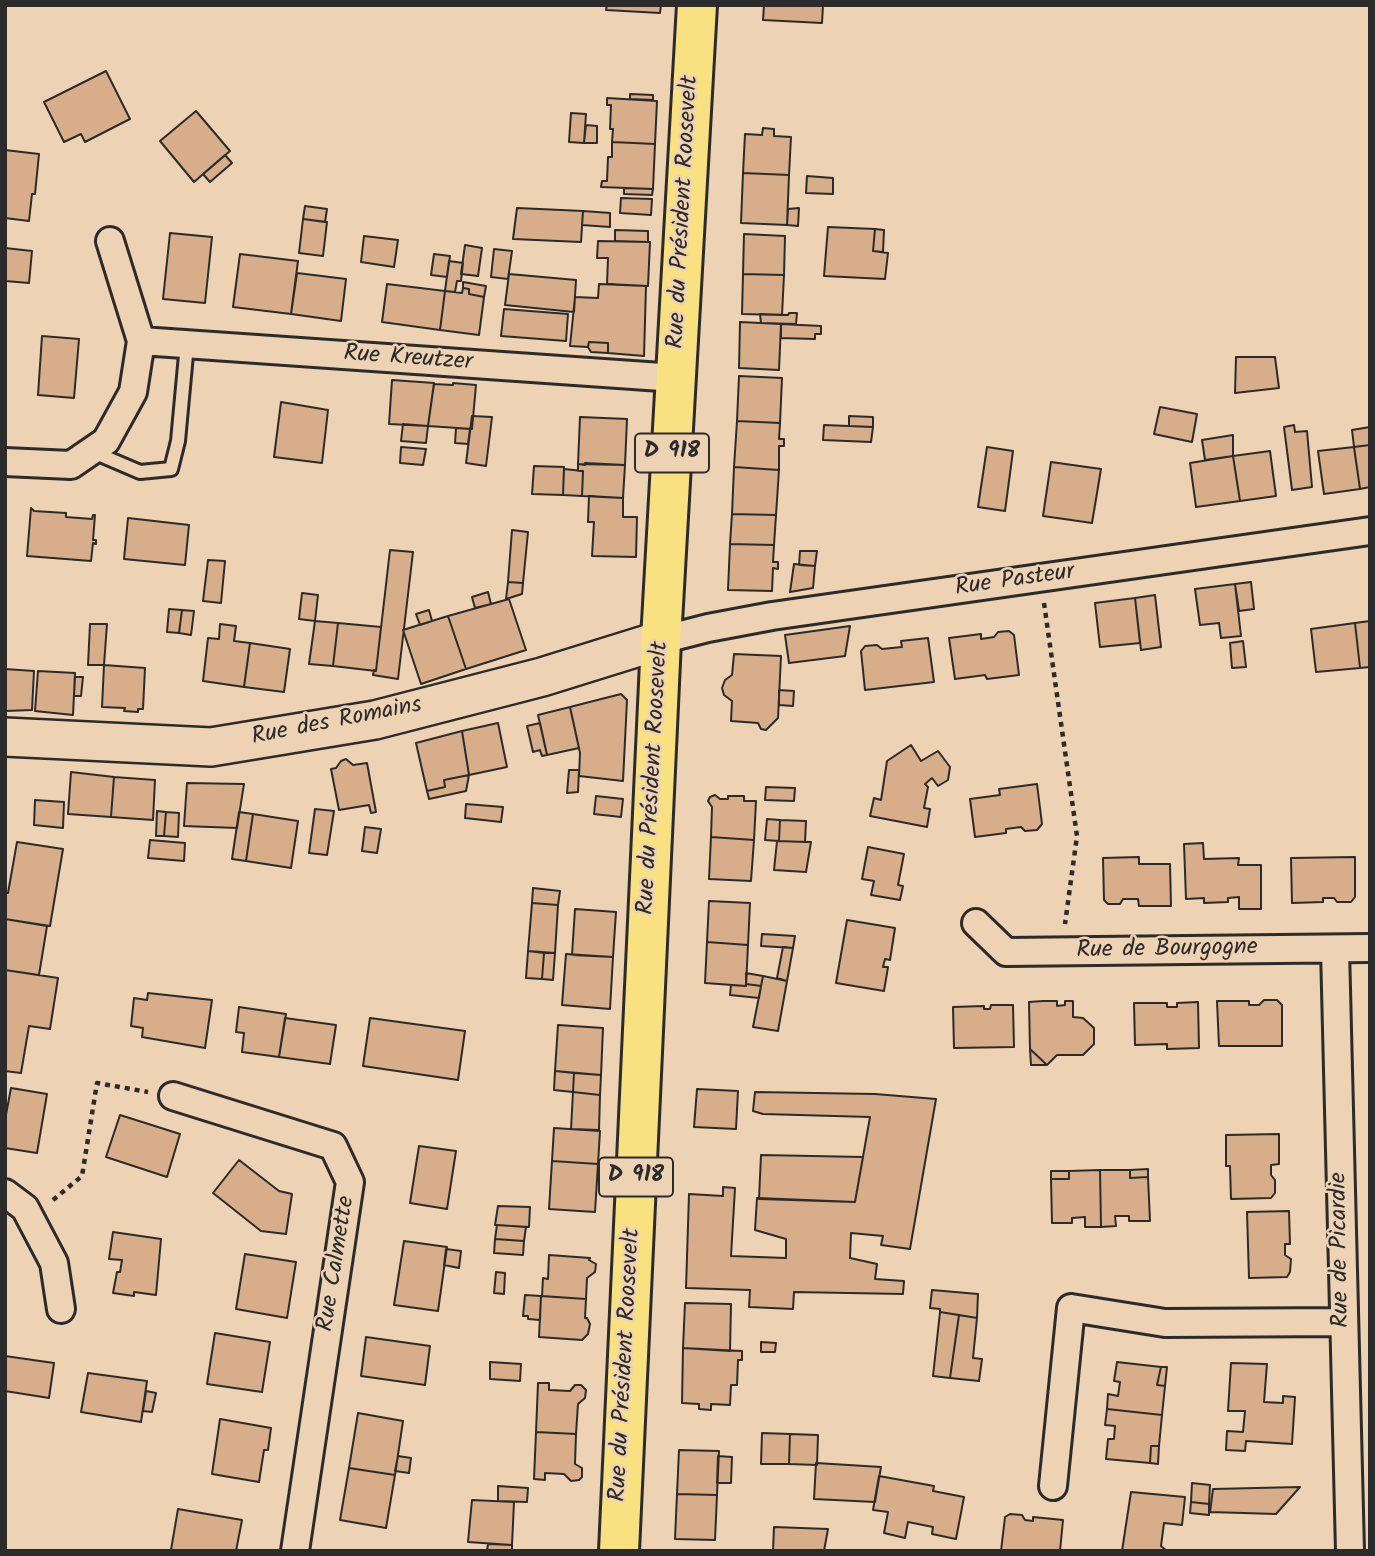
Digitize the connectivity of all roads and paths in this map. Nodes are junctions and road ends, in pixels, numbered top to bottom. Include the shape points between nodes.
1 (697, 5) edge
2 (110, 242) dead end
3 (141, 341) junction
4 (187, 344) junction
5 (676, 378) junction
6 (91, 451) junction
7 (5, 461) edge
8 (1370, 531) edge
9 (1041, 578) junction
10 (661, 640) junction
11 (5, 737) edge
12 (976, 923) dead end
13 (1370, 948) edge
14 (1335, 949) junction
15 (1062, 952) junction
16 (173, 1096) joint
17 (5, 1193) edge
18 (31, 1219) junction
19 (61, 1309) dead end
20 (1344, 1322) junction
21 (1053, 1486) dead end
22 (295, 1551) edge
23 (619, 1551) edge
24 (1349, 1551) edge

1 - 5 main road, Rue du Président Roosevelt / D 918
2 - 3 street
3 - 4 street, Rue Kreutzer
3 - 6 street via 133,392 106,441
4 - 5 street, Rue Kreutzer
4 - 6 lane via 171,469 140,472
5 - 10 main road, Rue du Président Roosevelt / D 918
6 - 7 street via 71,465
8 - 9 street, Rue Pasteur
9 - 10 street, Rue Pasteur via 772,616
9 - 15 path via 1077,836
10 - 11 street, Rue des Romains via 542,677 374,720 211,747
10 - 23 main road, Rue du Président Roosevelt / D 918
12 - 15 street, Rue de Bourgogne via 1006,952
13 - 14 street, Rue de Bourgogne
14 - 15 street, Rue de Bourgogne
14 - 20 street, Rue de Picardie
16 - 18 path via 97,1083 82,1176
16 - 22 street, Rue Calmette via 333,1146 350,1182
17 - 18 street via 25,1208
18 - 19 street via 54,1262
20 - 21 street via 1165,1323 1071,1308
20 - 24 street, Rue de Picardie

